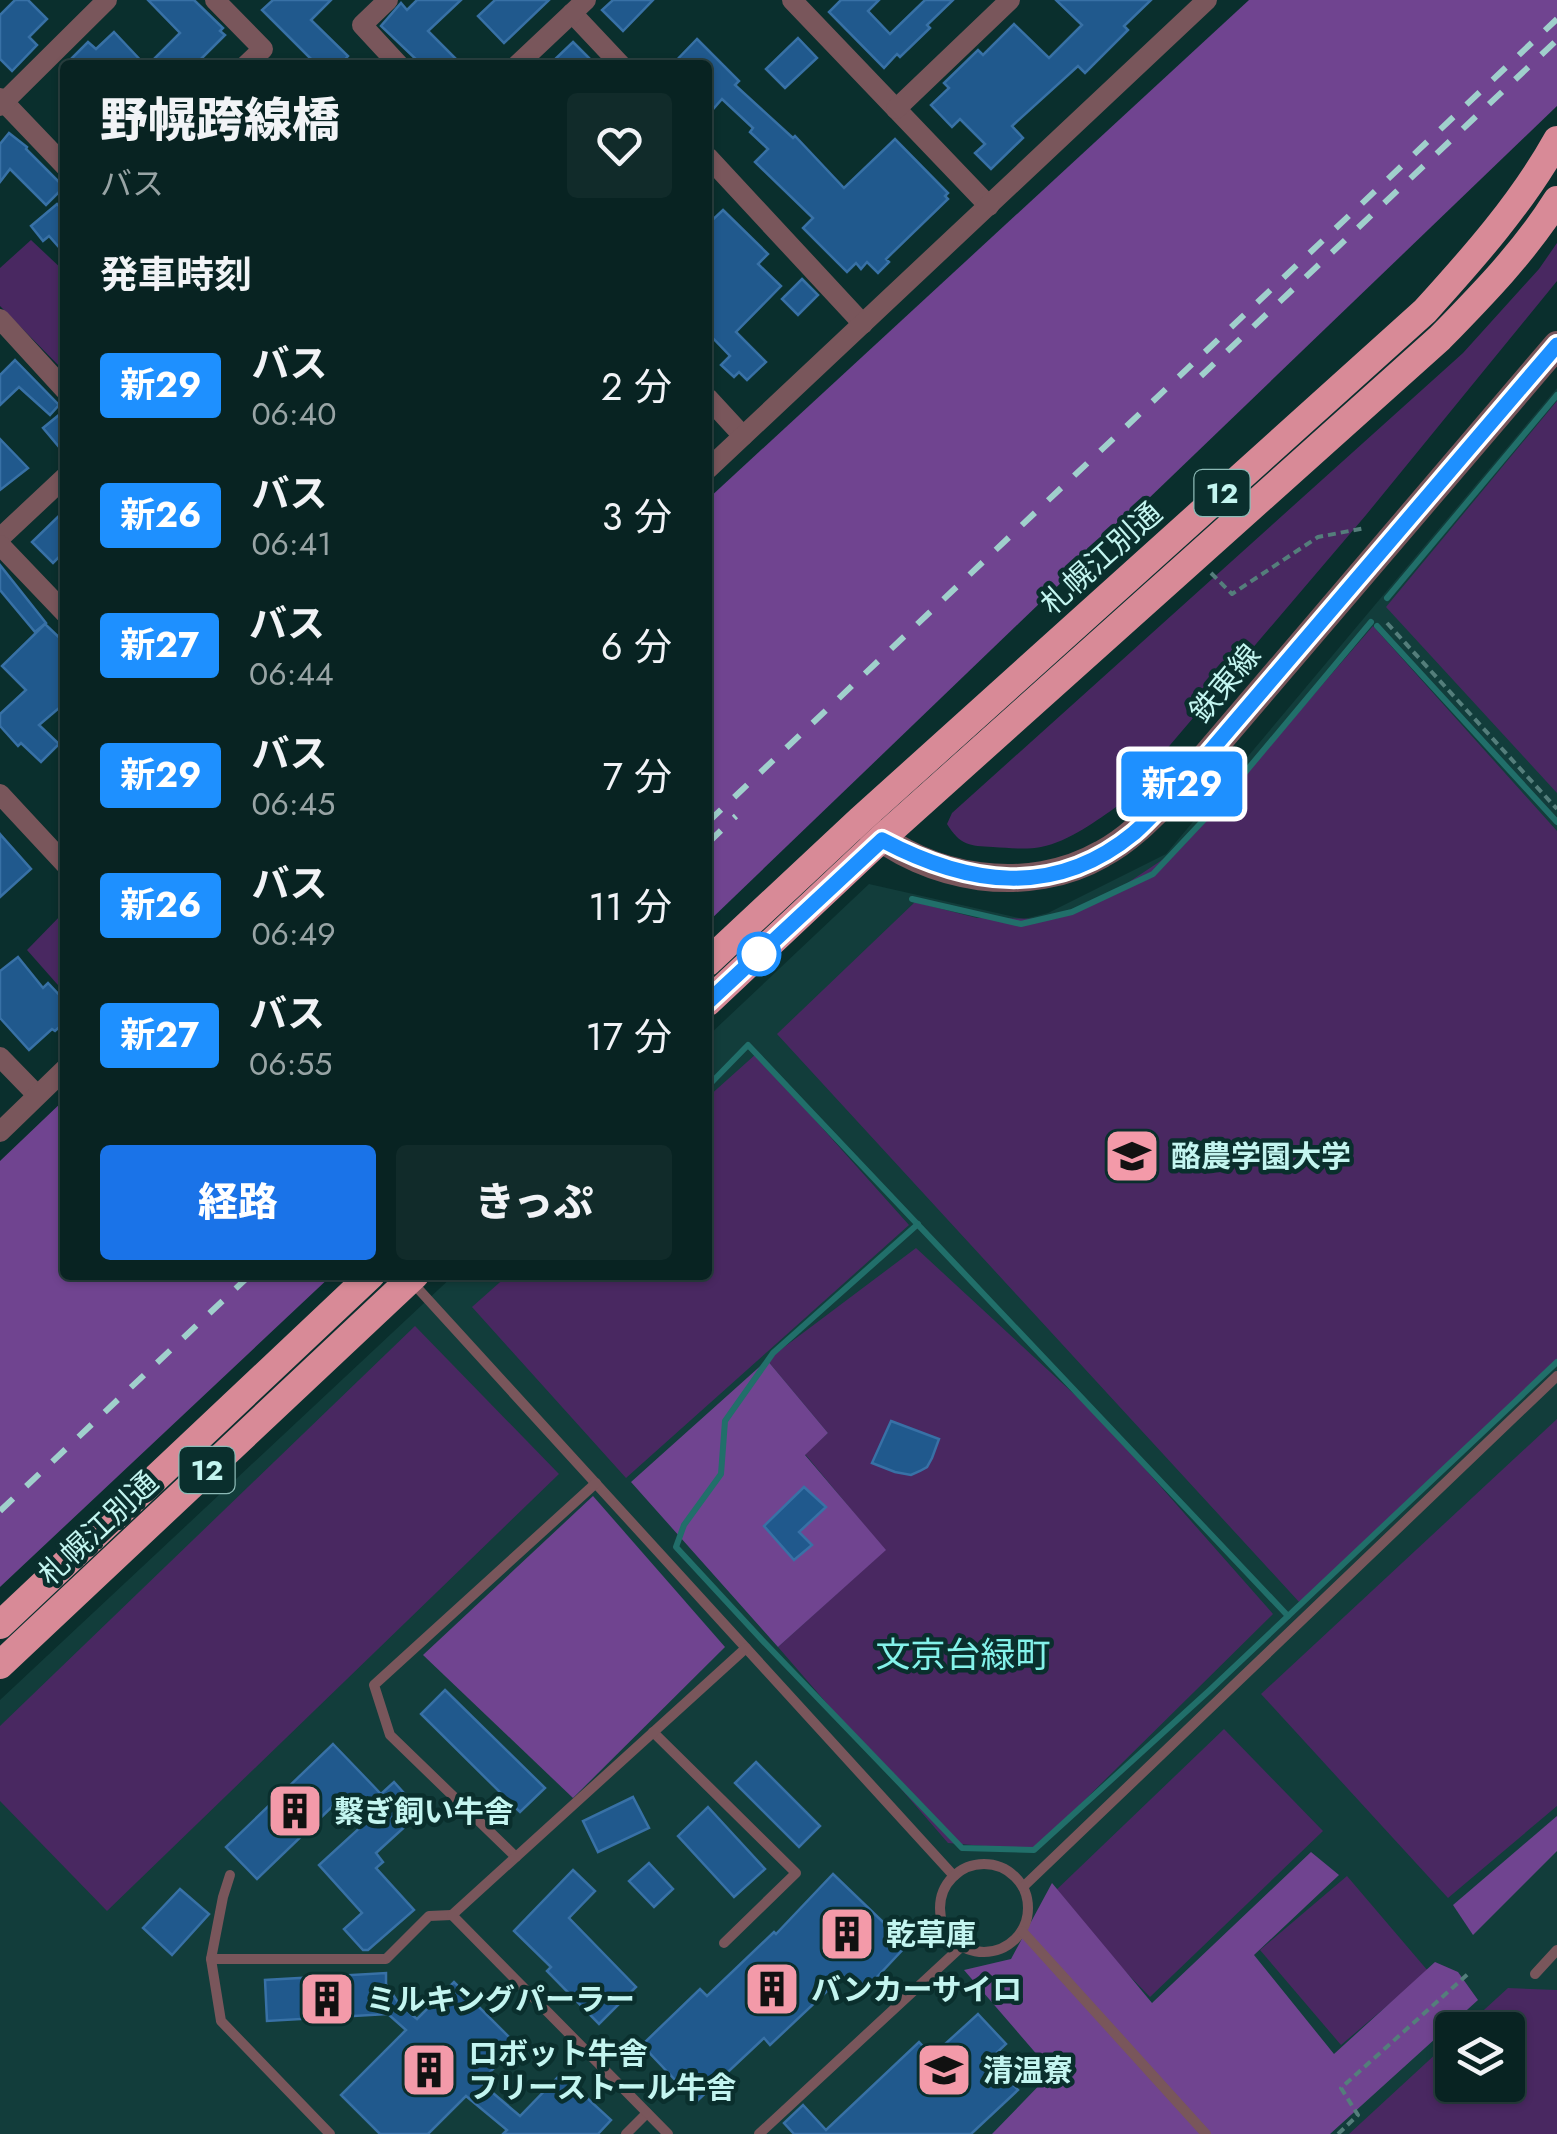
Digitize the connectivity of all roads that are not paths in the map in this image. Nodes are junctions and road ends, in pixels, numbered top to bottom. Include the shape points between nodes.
1 (107, 0) edge
2 (216, 0) edge
3 (388, 0) edge
4 (1010, 0) edge
5 (1207, 0) edge
6 (804, 4) edge
7 (579, 6) edge
8 (251, 60) edge
9 (394, 60) edge
10 (521, 60) edge
11 (617, 60) edge
12 (1, 102) edge
13 (896, 109) junction
14 (1557, 140) edge
15 (60, 161) edge
16 (712, 162) edge
17 (1557, 200) edge
18 (989, 206) junction
19 (0, 320) edge
20 (863, 324) junction
21 (1557, 344) edge
22 (60, 385) edge
23 (712, 402) edge
24 (743, 436) junction
25 (712, 465) edge
26 (60, 482) edge
27 (0, 542) edge
28 (60, 608) edge
29 (0, 794) edge
30 (860, 820) junction
31 (882, 840) junction
32 (60, 859) edge
33 (712, 958) edge
34 (712, 998) edge
35 (0, 1057) edge
36 (60, 1074) edge
37 (37, 1095) junction
38 (0, 1132) edge
39 (367, 1280) edge
40 (406, 1280) edge
41 (414, 1280) edge
42 (1557, 1376) edge
43 (596, 1483) junction
44 (0, 1625) edge
45 (746, 1648) junction
46 (0, 1665) edge
47 (653, 1732) junction
48 (516, 1857) junction
49 (230, 1875) dead end
50 (954, 1876) junction
51 (1023, 1887) junction
52 (452, 1915) junction
53 (1022, 1931) junction
54 (724, 1943) dead end
55 (961, 1946) junction
56 (1557, 1950) edge
57 (210, 1960) junction
58 (1535, 1974) dead end
59 (647, 2113) junction
60 (330, 2134) edge
61 (626, 2134) edge
62 (668, 2134) edge
63 (760, 2134) edge
64 (1206, 2134) edge

1 - 12 street
2 - 8 street via 263,49
3 - 9 street via 362,25
4 - 13 street
5 - 18 street
6 - 13 street
7 - 10 street
7 - 11 street
12 - 15 street
13 - 18 street
14 - 30 highway, 札幌江別通 / 12 via 1475,256 1424,311
16 - 20 street
17 - 31 highway, 札幌江別通 / 12 via 1440,338
18 - 20 street
19 - 22 street
20 - 24 street
21 - 31 street, 鉄東線 via 1134,833 1072,869 1003,880 926,862
23 - 24 street
24 - 25 street
26 - 27 street
27 - 28 street
29 - 32 street
30 - 31 street, 鉄東線
30 - 33 highway, 札幌江別通 / 12
31 - 34 highway, 札幌江別通 / 12
35 - 37 street
36 - 37 street
37 - 38 street
39 - 44 highway, 札幌江別通 / 12
40 - 46 highway, 札幌江別通 / 12
41 - 43 lane
42 - 51 lane
43 - 45 lane
43 - 48 lane via 374,1685 390,1735
45 - 47 lane
45 - 50 lane
47 - 48 lane
47 - 54 lane via 796,1872
48 - 52 lane
49 - 57 lane
50 - 51 lane via 991,1865 1014,1874
50 - 55 lane via 940,1913
51 - 53 lane via 1028,1917
52 - 57 lane via 429,1916 386,1960
52 - 59 lane
53 - 55 lane via 1002,1949 974,1952
53 - 64 lane
55 - 63 lane
56 - 58 lane
57 - 60 lane via 221,2021
59 - 61 lane
59 - 62 lane

